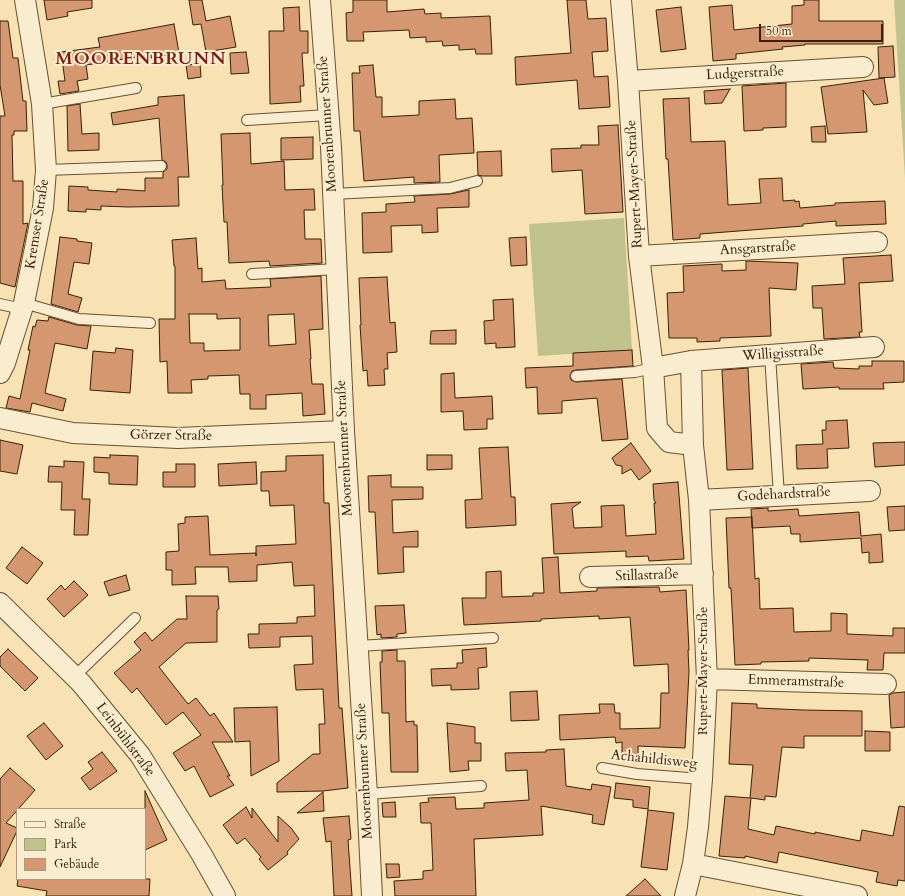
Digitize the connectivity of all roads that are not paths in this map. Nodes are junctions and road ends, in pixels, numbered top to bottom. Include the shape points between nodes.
1 (25, 0) edge
2 (320, 0) edge
3 (621, 0) edge
4 (863, 67) dead end
5 (628, 81) junction
6 (136, 88) dead end
7 (42, 104) junction
8 (328, 116) junction
9 (247, 120) dead end
10 (160, 166) dead end
11 (46, 170) junction
12 (477, 181) dead end
13 (333, 194) junction
14 (877, 242) dead end
15 (639, 256) junction
16 (336, 268) junction
17 (252, 274) dead end
18 (0, 304) edge
19 (23, 306) junction
20 (150, 324) dead end
21 (874, 347) dead end
22 (770, 355) junction
23 (691, 361) junction
24 (653, 368) junction
25 (0, 373) edge
26 (576, 376) dead end
27 (0, 418) edge
28 (344, 431) junction
29 (693, 445) junction
30 (870, 491) dead end
31 (779, 496) junction
32 (699, 500) junction
33 (703, 574) junction
34 (590, 577) dead end
35 (0, 603) edge
36 (135, 618) dead end
37 (493, 638) dead end
38 (358, 646) junction
39 (75, 676) junction
40 (707, 679) junction
41 (886, 684) dead end
42 (602, 768) dead end
43 (702, 779) junction
44 (481, 786) dead end
45 (367, 794) junction
46 (693, 864) junction
47 (225, 896) edge
48 (372, 896) edge
49 (685, 896) edge
50 (857, 896) edge

1 - 7 street, Kremser Straße
2 - 8 street, Moorenbrunner Straße
3 - 5 street, Rupert-Mayer-Straße
4 - 5 street, Ludgerstraße
5 - 15 street, Rupert-Mayer-Straße
6 - 7 lane
7 - 11 street, Kremser Straße
8 - 9 lane
8 - 13 street, Moorenbrunner Straße
10 - 11 lane
11 - 19 street, Kremser Straße via 43,208
12 - 13 lane via 450,188
13 - 16 street, Moorenbrunner Straße
14 - 15 street, Ansgarstraße
15 - 24 street, Rupert-Mayer-Straße
16 - 17 lane
16 - 28 street, Moorenbrunner Straße
18 - 19 lane
19 - 20 lane via 79,319
19 - 25 street, Kremser Straße
21 - 22 street, Willigisstraße
22 - 23 street, Willigisstraße
22 - 31 lane
23 - 24 street
23 - 29 street, Rupert-Mayer-Straße
24 - 26 lane via 634,372
24 - 29 street, Rupert-Mayer-Straße via 657,428 669,442
27 - 28 street, Görzer Straße via 73,433 178,438
28 - 38 street, Moorenbrunner Straße
29 - 32 street, Rupert-Mayer-Straße
30 - 31 street, Godehardstraße
31 - 32 street, Godehardstraße
32 - 33 street, Rupert-Mayer-Straße
33 - 34 street, Stillastraße
33 - 40 street, Rupert-Mayer-Straße
35 - 39 street, Leinbühlstraße
36 - 39 lane
37 - 38 lane
38 - 45 street, Moorenbrunner Straße
39 - 47 street, Leinbühlstraße via 140,755
40 - 41 street, Emmeramstraße
40 - 43 street, Rupert-Mayer-Straße
42 - 43 lane, Achahildisweg via 637,774
43 - 46 street, Rupert-Mayer-Straße
44 - 45 lane
45 - 48 street, Moorenbrunner Straße
46 - 49 street, Rupert-Mayer-Straße
46 - 50 street

